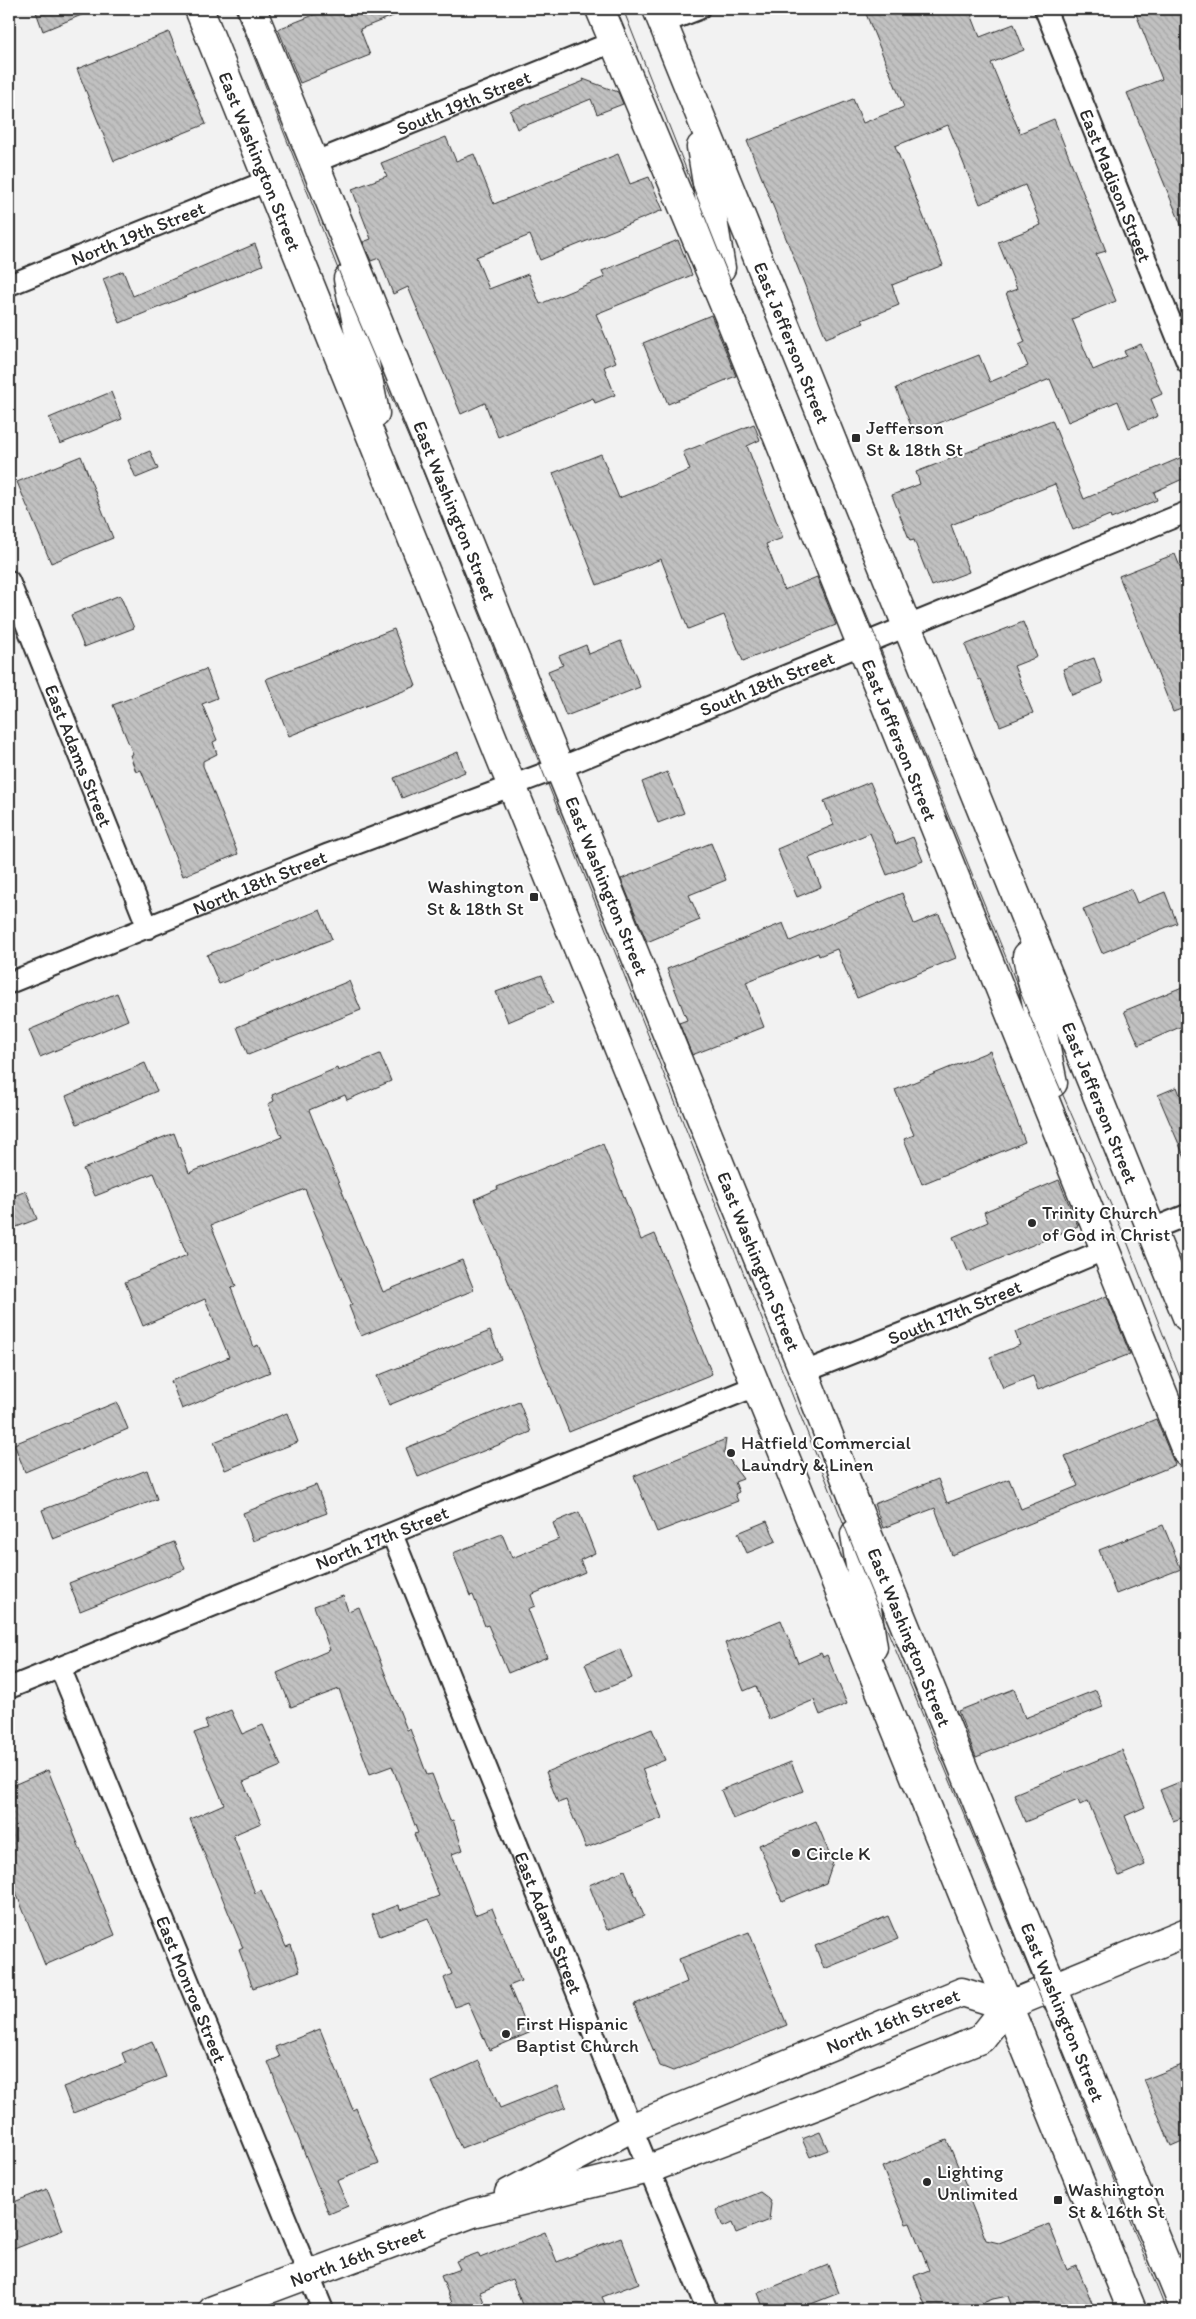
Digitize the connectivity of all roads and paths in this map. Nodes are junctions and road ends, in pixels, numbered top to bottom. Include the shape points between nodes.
1 (198, 9) edge
2 (252, 9) edge
3 (600, 9) edge
4 (699, 9) edge
5 (1045, 9) edge
6 (660, 16) edge
7 (613, 42) junction
8 (693, 102) junction
9 (314, 162) junction
10 (267, 181) junction
11 (334, 213) junction
12 (9, 285) edge
13 (731, 321) junction
14 (1187, 362) edge
15 (389, 481) junction
16 (1187, 512) edge
17 (9, 581) edge
18 (908, 625) junction
19 (861, 645) junction
20 (559, 768) junction
21 (512, 786) junction
22 (1013, 889) junction
23 (148, 928) junction
24 (9, 983) edge
25 (1070, 1158) junction
26 (1187, 1215) edge
27 (1152, 1230) junction
28 (1104, 1250) junction
29 (1187, 1317) edge
30 (804, 1372) junction
31 (756, 1386) junction
32 (1187, 1453) edge
33 (842, 1466) junction
34 (392, 1534) junction
35 (60, 1667) junction
36 (9, 1688) edge
37 (880, 1694) junction
38 (1187, 1932) edge
39 (1052, 1988) junction
40 (1007, 2006) junction
41 (632, 2128) junction
42 (649, 2169) junction
43 (472, 2213) junction
44 (308, 2274) junction
45 (213, 2310) edge
46 (323, 2310) edge
47 (707, 2310) edge
48 (1132, 2310) edge
49 (1185, 2310) edge

1 - 10 main road, East Washington Street
2 - 9 main road, East Washington Street
3 - 7 main road, East Jefferson Street
4 - 6 street
5 - 14 street, East Madison Street
6 - 8 main road, East Jefferson Street
7 - 9 street, South 19th Street
7 - 13 main road, East Jefferson Street
8 - 13 main road, East Jefferson Street
8 - 18 main road, East Jefferson Street
9 - 11 main road, East Washington Street
10 - 12 street, North 19th Street
10 - 15 main road, East Washington Street
11 - 15 main road, East Washington Street
11 - 20 main road, East Washington Street
13 - 19 main road, East Jefferson Street
15 - 21 main road, East Washington Street
16 - 18 street, South 18th Street
17 - 23 street, East Adams Street
18 - 19 street, South 18th Street
18 - 22 main road, East Jefferson Street
19 - 20 street, South 18th Street
19 - 25 main road, East Jefferson Street
20 - 21 street, South 18th Street
20 - 30 main road, East Washington Street
21 - 23 street, North 18th Street via 329,854
21 - 31 main road, East Washington Street
22 - 25 main road, East Jefferson Street
22 - 27 main road, East Jefferson Street
23 - 24 street, North 18th Street
25 - 28 main road, East Jefferson Street
26 - 27 street
27 - 29 main road, East Jefferson Street
28 - 30 street, South 17th Street
28 - 32 main road, East Jefferson Street
30 - 33 main road, East Washington Street
31 - 34 street, North 17th Street
31 - 37 main road, East Washington Street
33 - 37 main road
33 - 39 main road, East Washington Street
34 - 35 street, North 17th Street
34 - 41 street, East Adams Street
35 - 36 street, North 17th Street
35 - 44 street, East Monroe Street
37 - 40 main road, East Washington Street
38 - 39 main road
39 - 40 main road
39 - 49 main road, East Washington Street
40 - 41 main road, North 16th Street via 962,1992
40 - 42 main road, North 16th Street via 981,2038
40 - 48 main road, East Washington Street
41 - 42 street, East Adams Street
41 - 43 main road, North 16th Street
42 - 43 main road, North 16th Street
42 - 47 street, East Adams Street
43 - 44 main road, North 16th Street
44 - 45 main road, North 16th Street
44 - 46 street, East Monroe Street

